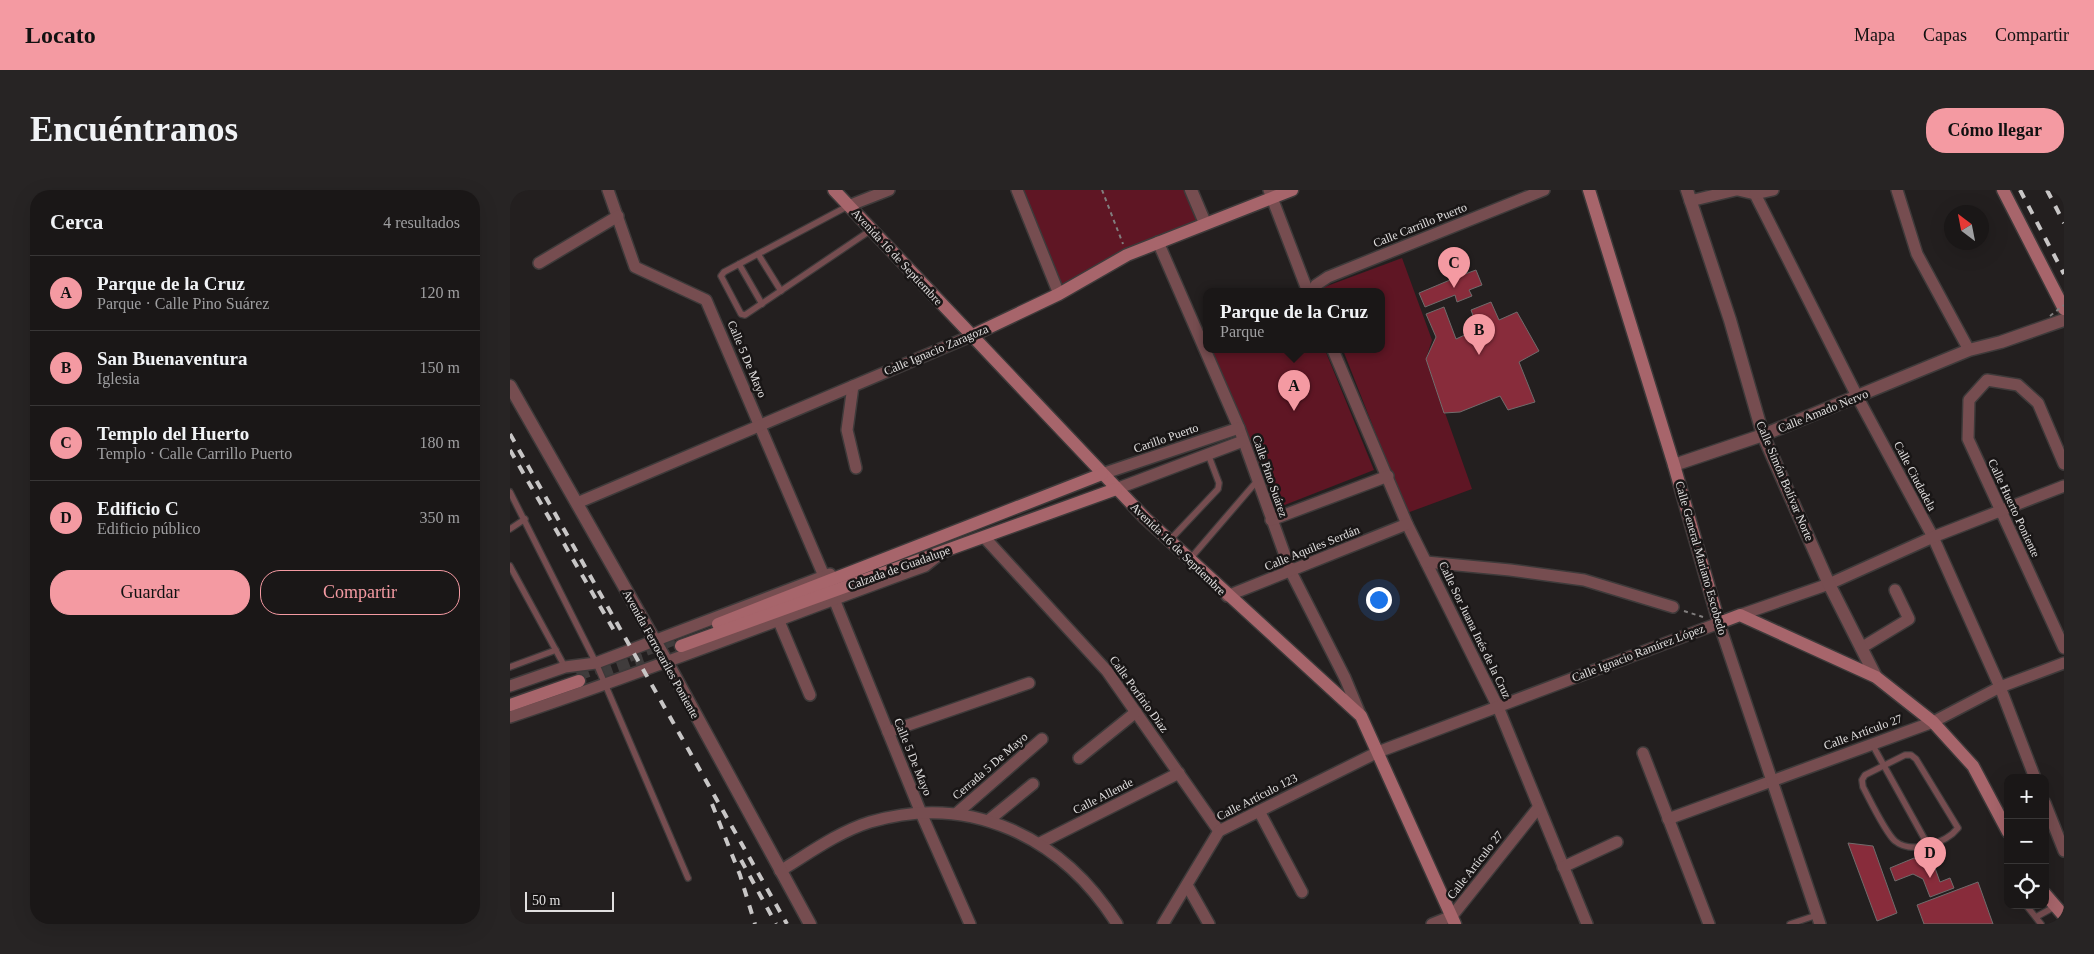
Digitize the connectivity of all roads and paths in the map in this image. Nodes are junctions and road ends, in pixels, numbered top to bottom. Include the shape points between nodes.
1 (608, 190) edge
2 (834, 190) edge
3 (888, 190) edge
4 (1017, 190) edge
5 (1102, 190) edge
6 (1191, 190) edge
7 (1292, 190) edge
8 (1544, 190) edge
9 (1589, 190) edge
10 (1737, 190) edge
11 (1773, 190) edge
12 (1896, 190) edge
13 (2003, 190) edge
14 (1270, 194) edge
15 (1755, 194) junction
16 (1689, 196) edge
17 (848, 206) junction
18 (618, 216) junction
19 (1205, 223) junction
20 (871, 230) junction
21 (1158, 242) junction
22 (758, 254) junction
23 (1127, 255) junction
24 (539, 263) dead end
25 (739, 264) junction
26 (1308, 288) edge
27 (1313, 288) edge
28 (781, 291) junction
29 (1059, 294) junction
30 (762, 304) junction
31 (2064, 305) edge
32 (2064, 309) edge
33 (2050, 316) dead end
34 (2064, 320) edge
35 (971, 336) junction
36 (1203, 341) edge
37 (1969, 350) junction
38 (1208, 353) edge
39 (1334, 353) edge
40 (510, 386) edge
41 (853, 386) junction
42 (1858, 398) junction
43 (760, 425) junction
44 (1239, 428) junction
45 (1763, 435) junction
46 (1243, 441) junction
47 (1208, 454) junction
48 (2064, 464) edge
49 (1674, 465) junction
50 (856, 468) dead end
51 (1102, 474) junction
52 (1388, 476) junction
53 (1257, 481) junction
54 (2064, 486) edge
55 (1116, 489) junction
56 (510, 492) edge
57 (577, 503) junction
58 (2001, 512) junction
59 (525, 520) junction
60 (1271, 520) junction
61 (1407, 524) junction
62 (510, 529) edge
63 (984, 537) junction
64 (1933, 537) junction
65 (933, 541) junction
66 (1169, 541) junction
67 (942, 552) junction
68 (1189, 560) junction
69 (1426, 562) junction
70 (510, 566) edge
71 (1291, 572) junction
72 (824, 576) junction
73 (1829, 584) junction
74 (1895, 590) dead end
75 (1227, 596) junction
76 (834, 599) junction
77 (1673, 607) joint
78 (1740, 615) junction
79 (778, 619) junction
80 (1719, 623) junction
81 (655, 641) junction
82 (1861, 648) junction
83 (2064, 648) edge
84 (556, 650) junction
85 (666, 660) junction
86 (596, 662) junction
87 (2064, 663) edge
88 (510, 667) edge
89 (565, 667) junction
90 (1876, 677) junction
91 (1029, 683) dead end
92 (606, 685) junction
93 (510, 686) edge
94 (2000, 687) junction
95 (810, 695) dead end
96 (510, 697) edge
97 (510, 705) edge
98 (1498, 707) junction
99 (1136, 712) junction
100 (1361, 716) junction
101 (510, 717) edge
102 (1932, 722) junction
103 (888, 732) junction
104 (1042, 739) dead end
105 (1872, 744) junction
106 (1378, 752) junction
107 (1642, 753) dead end
108 (1079, 758) dead end
109 (1884, 766) junction
110 (1179, 773) junction
111 (2033, 774) edge
112 (1773, 780) junction
113 (1033, 784) dead end
114 (1538, 808) junction
115 (1259, 811) junction
116 (921, 813) junction
117 (957, 813) junction
118 (2049, 813) edge
119 (1668, 819) junction
120 (989, 820) junction
121 (2004, 824) edge
122 (1219, 831) junction
123 (1617, 842) dead end
124 (1040, 843) junction
125 (1929, 847) junction
126 (2064, 851) edge
127 (1563, 867) junction
128 (780, 871) junction
129 (688, 878) dead end
130 (1187, 884) junction
131 (1302, 892) dead end
132 (2049, 899) edge
133 (2029, 909) edge
134 (2060, 911) edge
135 (2036, 917) junction
136 (1453, 920) edge
137 (1818, 920) edge
138 (810, 924) edge
139 (970, 924) edge
140 (1117, 924) edge
141 (1163, 924) edge
142 (1209, 924) edge
143 (1432, 924) edge
144 (1587, 924) edge
145 (1709, 924) edge
146 (1790, 924) edge
147 (2041, 924) edge

1 - 18 street, Calle 5 De Mayo
2 - 17 main road, Avenida 16 de Septiembre
3 - 17 street
4 - 29 street
5 - 23 path
6 - 19 street
7 - 14 main road, Calle Ignacio Zaragoza
8 - 27 street, Calle Carrillo Puerto via 1328,277
9 - 49 main road, Calle General Mariano Escobedo
10 - 15 street
10 - 16 street
11 - 15 street
12 - 37 street via 1917,254
13 - 32 main road
14 - 19 main road, Calle Ignacio Zaragoza
14 - 26 street
15 - 42 street, Calle Ciudadela
16 - 45 street, Calle Simón Bolívar Norte
17 - 20 main road, Avenida 16 de Septiembre
17 - 22 lane
18 - 24 street
18 - 43 street, Calle 5 De Mayo via 635,266 706,300
19 - 21 main road, Calle Ignacio Zaragoza
20 - 28 lane
20 - 35 main road, Avenida 16 de Septiembre
21 - 23 main road, Calle Ignacio Zaragoza
21 - 36 street, Calle Pino Suárez
22 - 25 lane
22 - 28 lane
23 - 29 main road, Calle Ignacio Zaragoza
25 - 30 lane
25 - 30 lane via 721,276 741,314 745,315
28 - 30 lane
29 - 35 main road, Calle Ignacio Zaragoza
31 - 33 path, bridge
34 - 37 street, Calle Amado Nervo
35 - 41 street, Calle Ignacio Zaragoza
35 - 51 main road, Avenida 16 de Septiembre
37 - 42 street, Calle Amado Nervo
38 - 44 street, Calle Pino Suárez
39 - 52 street, Calle Sor Juana Inés de la Cruz
40 - 57 street, Avenida Ferrocariles Poniente
41 - 43 street, Calle Ignacio Zaragoza
41 - 50 street via 847,430
42 - 45 street, Calle Amado Nervo
42 - 64 street, Calle Ciudadela
43 - 57 street, Calle Ignacio Zaragoza
43 - 72 street, Calle 5 De Mayo
44 - 46 street, Calle Pino Suárez
44 - 51 street, Carillo Puerto
45 - 49 street, Calle Amado Nervo
45 - 73 street, Calle Simón Bolívar Norte
46 - 47 street
46 - 53 street, Calle Pino Suárez
47 - 55 street
47 - 66 lane via 1219,483 1218,489
48 - 58 street, Calle Huerto Poniente via 2038,404 2018,385 1987,380 1969,400 1968,439
49 - 80 main road, Calle General Mariano Escobedo
51 - 55 main road, Avenida 16 de Septiembre
51 - 65 main road, Calzada de Guadalupe
52 - 60 street
52 - 61 street, Calle Sor Juana Inés de la Cruz
53 - 60 street, Calle Pino Suárez
53 - 68 lane
54 - 58 street, Calle Ignacio Ramírez López
55 - 63 main road, Calzada de Guadalupe
55 - 66 main road, Avenida 16 de Septiembre
56 - 59 lane
57 - 81 street, Avenida Ferrocariles Poniente
58 - 64 street, Calle Ignacio Ramírez López
58 - 83 street, Calle Huerto Poniente
59 - 62 lane
59 - 86 lane
60 - 71 street, Calle Pino Suárez
61 - 69 street, Calle Sor Juana Inés de la Cruz
61 - 71 street, Calle Aquiles Serdán
63 - 67 main road, Calzada de Guadalupe
63 - 99 street, Calle Porfirio Díaz via 1107,671
64 - 73 street, Calle Ignacio Ramírez López
64 - 94 street, Calle Ciudadela
65 - 67 main road, Calzada de Guadalupe via 680,642
65 - 72 street via 919,541
66 - 68 main road, Avenida 16 de Septiembre
67 - 76 street via 925,566
68 - 75 main road, Avenida 16 de Septiembre
69 - 77 street via 1584,580
69 - 98 street, Calle Sor Juana Inés de la Cruz
70 - 84 lane
71 - 75 street, Calle Aquiles Serdán
71 - 100 street, Calle Pino Suárez
72 - 81 street
73 - 78 street, Calle Ignacio Ramírez López
73 - 82 street, Calle Simón Bolívar Norte
74 - 82 street via 1909,619
75 - 100 main road, Avenida 16 de Septiembre
76 - 79 street
76 - 103 street, Calle 5 De Mayo
77 - 80 path
78 - 80 main road, Calle Ignacio Ramírez López
78 - 90 main road
79 - 85 street
79 - 95 street
80 - 98 street, Calle Ignacio Ramírez López
80 - 112 street, Calle General Mariano Escobedo
81 - 85 street, Avenida Ferrocariles Poniente
81 - 86 street
82 - 90 street, Calle Simón Bolívar Norte
84 - 88 lane
84 - 89 lane
85 - 92 street
85 - 128 street, Avenida Ferrocariles Poniente
86 - 89 street
86 - 92 lane
87 - 94 street, Calle Artículo 27
89 - 93 street
90 - 102 main road
91 - 103 street
92 - 101 street
92 - 129 lane
94 - 102 street, Calle Artículo 27
94 - 111 street, Calle Ciudadela
96 - 97 main road via 578,678
98 - 106 street, Calle Ignacio Ramírez López
98 - 114 street, Calle Sor Juana Inés de la Cruz
99 - 108 street
99 - 110 street, Calle Porfirio Díaz
100 - 106 main road, Avenida 16 de Septiembre
102 - 105 street, Calle Artículo 27
102 - 121 main road via 1973,766
103 - 116 street, Calle 5 De Mayo
104 - 117 street, Cerrada 5 De Mayo
105 - 109 lane
105 - 112 street, Calle Artículo 27
106 - 115 street, Calle Artículo 123
106 - 136 main road, Avenida 16 de Septiembre
107 - 119 street
109 - 125 lane
109 - 125 lane via 1865,775 1863,787 1894,840
109 - 125 lane via 1911,755 1956,823 1958,828 1954,834
110 - 122 street, Calle Porfirio Díaz
110 - 124 street, Calle Allende
112 - 119 street, Calle Artículo 27
112 - 137 street, Calle General Mariano Escobedo
113 - 120 street
114 - 127 street, Calle Sor Juana Inés de la Cruz
114 - 136 street, Calle Artículo 27
115 - 122 street, Calle Artículo 123
115 - 131 street
116 - 117 street
116 - 128 street via 870,822 830,840
116 - 139 street, Calle 5 De Mayo
117 - 120 street
118 - 126 street
119 - 145 street
120 - 124 street
122 - 130 street, Calle Artículo 123
123 - 127 street
124 - 140 street via 1104,903
127 - 144 street, Calle Sor Juana Inés de la Cruz
128 - 138 street, Avenida Ferrocariles Poniente
130 - 141 street, Calle Artículo 123
130 - 142 street
132 - 134 main road
133 - 135 lane
134 - 135 lane
135 - 147 lane
136 - 143 street
137 - 146 lane

